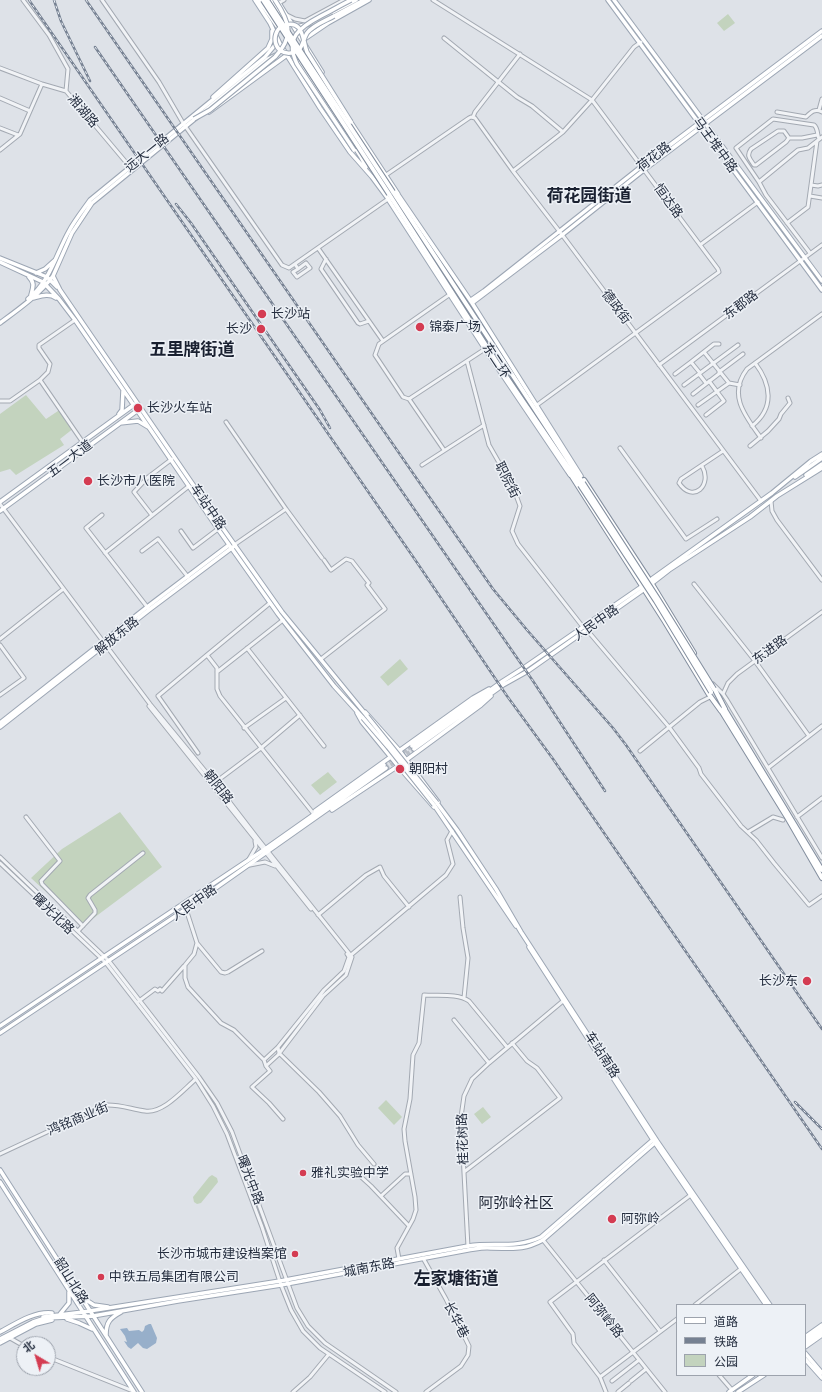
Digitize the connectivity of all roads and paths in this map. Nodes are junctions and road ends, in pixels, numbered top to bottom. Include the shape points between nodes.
1 (23, 0) edge
2 (102, 0) edge
3 (255, 0) edge
4 (259, 0) edge
5 (263, 0) edge
6 (267, 0) edge
7 (270, 0) edge
8 (284, 0) edge
9 (344, 0) edge
10 (351, 0) edge
11 (356, 0) edge
12 (364, 0) edge
13 (369, 0) edge
14 (433, 0) edge
15 (608, 0) edge
16 (615, 0) edge
17 (277, 1) edge
18 (611, 4) junction
19 (287, 15) junction
20 (333, 15) junction
21 (287, 24) junction
22 (297, 27) junction
23 (272, 29) junction
24 (278, 29) junction
25 (822, 31) edge
26 (822, 36) edge
27 (444, 38) dead end
28 (303, 40) junction
29 (644, 40) junction
30 (640, 43) junction
31 (275, 45) junction
32 (282, 52) junction
33 (294, 52) junction
34 (520, 54) junction
35 (287, 55) junction
36 (0, 68) edge
37 (498, 82) junction
38 (42, 84) junction
39 (66, 91) junction
40 (0, 98) edge
41 (822, 99) edge
42 (592, 100) junction
43 (202, 108) junction
44 (30, 111) junction
45 (821, 111) edge
46 (777, 112) dead end
47 (471, 118) junction
48 (194, 119) junction
49 (704, 121) junction
50 (700, 124) junction
51 (185, 125) junction
52 (0, 128) edge
53 (562, 132) junction
54 (18, 135) junction
55 (817, 135) junction
56 (789, 138) junction
57 (820, 139) edge
58 (0, 150) edge
59 (360, 159) junction
60 (130, 167) junction
61 (643, 167) junction
62 (513, 171) junction
63 (386, 175) junction
64 (759, 182) junction
65 (822, 185) edge
66 (811, 186) junction
67 (392, 194) junction
68 (810, 196) junction
69 (822, 198) edge
70 (758, 202) junction
71 (402, 210) junction
72 (788, 223) junction
73 (561, 233) junction
74 (700, 245) junction
75 (822, 245) edge
76 (318, 248) junction
77 (810, 253) junction
78 (804, 257) junction
79 (0, 258) edge
80 (57, 258) junction
81 (326, 259) junction
82 (801, 260) junction
83 (0, 262) edge
84 (295, 264) junction
85 (298, 269) junction
86 (36, 273) junction
87 (29, 276) junction
88 (53, 276) junction
89 (47, 277) junction
90 (50, 281) junction
91 (822, 281) edge
92 (45, 283) junction
93 (60, 290) junction
94 (458, 290) junction
95 (822, 290) edge
96 (465, 293) junction
97 (449, 295) junction
98 (32, 297) junction
99 (59, 299) junction
100 (472, 302) junction
101 (478, 311) junction
102 (822, 314) edge
103 (475, 318) junction
104 (75, 320) junction
105 (0, 321) edge
106 (369, 321) junction
107 (635, 333) junction
108 (384, 341) junction
109 (719, 344) dead end
110 (738, 345) dead end
111 (485, 349) junction
112 (704, 352) junction
113 (743, 354) dead end
114 (467, 361) junction
115 (691, 362) junction
116 (713, 363) junction
117 (755, 363) junction
118 (660, 365) junction
119 (114, 372) junction
120 (720, 372) junction
121 (699, 373) junction
122 (675, 374) dead end
123 (40, 380) junction
124 (708, 382) junction
125 (729, 383) junction
126 (684, 385) dead end
127 (740, 385) junction
128 (123, 390) junction
129 (717, 391) junction
130 (693, 394) dead end
131 (788, 398) dead end
132 (409, 400) junction
133 (0, 401) edge
134 (135, 404) junction
135 (536, 405) junction
136 (698, 405) dead end
137 (139, 409) junction
138 (706, 415) dead end
139 (118, 416) junction
140 (226, 422) dead end
141 (119, 423) junction
142 (484, 425) junction
143 (752, 426) junction
144 (150, 429) junction
145 (761, 438) junction
146 (83, 442) junction
147 (86, 446) junction
148 (750, 446) dead end
149 (620, 448) dead end
150 (444, 450) junction
151 (723, 451) junction
152 (822, 454) edge
153 (560, 456) junction
154 (566, 456) junction
155 (822, 458) edge
156 (173, 459) junction
157 (822, 464) edge
158 (422, 465) dead end
159 (702, 466) junction
160 (822, 468) edge
161 (581, 476) junction
162 (573, 480) junction
163 (582, 484) junction
164 (189, 486) junction
165 (772, 493) junction
166 (777, 496) junction
167 (761, 501) junction
168 (771, 501) junction
169 (0, 503) edge
170 (1, 509) edge
171 (286, 509) junction
172 (151, 514) dead end
173 (102, 515) dead end
174 (718, 519) dead end
175 (218, 530) junction
176 (181, 531) dead end
177 (231, 546) junction
178 (142, 551) dead end
179 (105, 553) junction
180 (188, 577) junction
181 (822, 580) edge
182 (651, 582) junction
183 (694, 584) dead end
184 (643, 588) junction
185 (62, 590) junction
186 (270, 603) junction
187 (148, 608) junction
188 (822, 612) edge
189 (283, 620) junction
190 (583, 627) junction
191 (587, 630) junction
192 (0, 639) edge
193 (104, 644) junction
194 (0, 645) edge
195 (246, 648) junction
196 (207, 655) junction
197 (321, 659) junction
198 (755, 661) junction
199 (217, 672) junction
200 (503, 683) junction
201 (712, 683) junction
202 (712, 692) junction
203 (723, 694) junction
204 (0, 695) edge
205 (286, 698) junction
206 (355, 706) junction
207 (723, 710) junction
208 (300, 715) junction
209 (0, 723) edge
210 (822, 726) edge
211 (0, 727) edge
212 (669, 727) junction
213 (244, 728) junction
214 (809, 736) junction
215 (324, 746) dead end
216 (413, 747) tunnel mouth
217 (261, 748) junction
218 (399, 750) junction
219 (640, 751) dead end
220 (198, 753) dead end
221 (390, 756) junction
222 (406, 760) junction
223 (398, 766) junction
224 (768, 768) junction
225 (213, 784) junction
226 (822, 798) edge
227 (435, 804) junction
228 (442, 810) junction
229 (313, 812) junction
230 (441, 815) junction
231 (26, 817) dead end
232 (797, 817) junction
233 (783, 820) dead end
234 (303, 823) junction
235 (307, 825) junction
236 (452, 831) junction
237 (748, 832) junction
238 (254, 838) junction
239 (266, 851) junction
240 (143, 853) dead end
241 (0, 857) edge
242 (822, 858) edge
243 (0, 863) edge
244 (248, 863) junction
245 (277, 868) junction
246 (822, 870) edge
247 (822, 878) edge
248 (822, 896) edge
249 (460, 897) dead end
250 (409, 906) junction
251 (186, 909) junction
252 (317, 915) junction
253 (83, 926) junction
254 (78, 931) junction
255 (197, 943) junction
256 (262, 950) dead end
257 (350, 956) junction
258 (103, 959) junction
259 (107, 962) junction
260 (185, 965) junction
261 (464, 998) junction
262 (139, 1001) junction
263 (563, 1001) junction
264 (454, 1020) dead end
265 (0, 1026) edge
266 (0, 1033) edge
267 (512, 1043) junction
268 (278, 1047) junction
269 (507, 1047) junction
270 (279, 1053) junction
271 (264, 1060) junction
272 (489, 1062) junction
273 (266, 1066) junction
274 (196, 1079) junction
275 (283, 1119) dead end
276 (655, 1141) junction
277 (0, 1154) edge
278 (374, 1164) dead end
279 (0, 1170) edge
280 (464, 1172) junction
281 (411, 1174) junction
282 (360, 1176) dead end
283 (0, 1182) edge
284 (692, 1194) junction
285 (382, 1196) junction
286 (410, 1226) junction
287 (543, 1240) junction
288 (468, 1248) junction
289 (423, 1258) junction
290 (400, 1259) junction
291 (604, 1260) junction
292 (742, 1268) junction
293 (287, 1282) junction
294 (576, 1282) junction
295 (280, 1283) junction
296 (68, 1287) junction
297 (80, 1296) junction
298 (696, 1304) edge
299 (765, 1304) edge
300 (769, 1304) edge
301 (111, 1308) junction
302 (124, 1310) junction
303 (90, 1311) junction
304 (83, 1312) junction
305 (61, 1316) junction
306 (93, 1316) junction
307 (86, 1317) junction
308 (676, 1320) edge
309 (822, 1326) edge
310 (660, 1331) junction
311 (0, 1332) edge
312 (95, 1332) junction
313 (822, 1334) edge
314 (106, 1336) junction
315 (806, 1336) edge
316 (0, 1338) edge
317 (10, 1338) junction
318 (806, 1339) edge
319 (16, 1341) edge
320 (0, 1343) edge
321 (806, 1345) edge
322 (806, 1346) edge
323 (633, 1353) junction
324 (329, 1354) junction
325 (806, 1354) edge
326 (56, 1360) edge
327 (639, 1360) junction
328 (806, 1360) edge
329 (646, 1369) junction
330 (822, 1373) edge
331 (720, 1376) edge
332 (749, 1376) edge
333 (752, 1376) edge
334 (760, 1376) edge
335 (762, 1376) edge
336 (600, 1377) junction
337 (822, 1378) edge
338 (604, 1388) junction
339 (730, 1391) edge
340 (134, 1392) edge
341 (142, 1392) edge
342 (294, 1392) edge
343 (385, 1392) edge
344 (396, 1392) edge
345 (426, 1392) edge
346 (606, 1392) edge
347 (618, 1392) edge
348 (665, 1392) edge
349 (737, 1392) edge

1 - 39 street via 49,36 68,69
2 - 51 street via 159,82
3 - 23 main road
4 - 24 main road
5 - 67 highway, bridge
6 - 67 highway, bridge
7 - 21 main road, bridge
8 - 17 street
9 - 19 street via 305,20
10 - 59 main road, bridge via 299,29 293,40 292,50 297,64
11 - 20 main road
12 - 20 main road
13 - 28 main road
14 - 34 street, 恒达路
15 - 18 main road, 马王堆中路
16 - 18 street
16 - 29 main road, 马王堆中路
17 - 19 main road
17 - 48 main road, bridge via 287,20 288,33 283,47 210,110
18 - 30 main road, 马王堆中路
19 - 28 main road
20 - 22 main road, bridge
20 - 28 main road, bridge via 313,27
21 - 22 main road, bridge
21 - 24 main road, bridge
22 - 28 main road, bridge via 302,31
23 - 35 main road
23 - 43 main road via 272,39 268,48 234,76
24 - 31 main road, bridge via 274,36
25 - 49 main road, 荷花路
26 - 49 main road, 荷花路
27 - 37 street
28 - 33 main road, bridge via 303,45
28 - 63 main road, bridge via 306,52
29 - 30 street
29 - 49 main road, 马王堆中路
30 - 42 street
30 - 50 main road, 马王堆中路
31 - 32 main road, bridge
31 - 43 main road, 远大一路 via 265,57
32 - 33 main road, bridge
32 - 48 main road, 远大一路, bridge via 268,59
33 - 59 main road, bridge
34 - 37 street
34 - 42 street, 恒达路
35 - 51 main road via 212,110
35 - 59 main road via 350,152
36 - 38 street, 湘湖路
37 - 47 street
37 - 53 street via 532,106
38 - 39 street, 湘湖路
38 - 44 street
39 - 60 street, 湘湖路
40 - 44 street
41 - 45 street
42 - 53 street
42 - 61 street, 恒达路
43 - 51 main road, 远大一路
44 - 54 street
45 - 46 street via 813,110 806,117
47 - 62 street, 德政街
47 - 63 street
48 - 51 main road, 远大一路
49 - 50 main road, 荷花路
49 - 78 main road, 马王堆中路
50 - 61 main road, 荷花路
50 - 70 main road, 马王堆中路
51 - 60 main road, 远大一路
51 - 84 street via 282,265 289,268
51 - 88 main road, 远大一路 via 92,203 72,233
52 - 54 street
53 - 62 street
54 - 58 street
55 - 56 street
55 - 57 street
55 - 64 street via 814,125 773,119 736,147
56 - 56 street via 756,165 748,157 751,149 778,130 784,131
57 - 64 street via 808,148 798,150
57 - 66 street
59 - 67 main road via 368,172
60 - 80 main road, 远大一路 via 90,200 69,231
61 - 73 main road, 荷花路
61 - 74 street, 恒达路
62 - 73 street, 德政街
63 - 67 main road
64 - 72 street
65 - 66 street
66 - 68 street
67 - 71 highway, 东二环
67 - 71 main road
67 - 76 street
67 - 96 main road
67 - 97 main road
68 - 69 street
68 - 72 street via 808,207
70 - 74 street
70 - 82 main road, 马王堆中路
71 - 94 highway, 东二环
71 - 153 highway, 东二环 via 503,372
72 - 77 street
73 - 100 main road, 荷花路
73 - 107 street, 德政街
74 - 107 street, 恒达路 via 719,272
75 - 77 street, 东郡路
76 - 81 street
76 - 84 street
77 - 78 street, 东郡路
78 - 82 street, 东郡路
78 - 91 main road, 马王堆中路
79 - 86 main road
80 - 86 main road
80 - 89 main road, 远大一路
81 - 106 street
81 - 106 street via 321,269 358,323
82 - 95 main road, 马王堆中路
82 - 118 street, 东郡路
83 - 87 main road
84 - 85 street
85 - 85 street via 293,272 297,277 310,268 306,263
86 - 89 main road
87 - 92 main road
87 - 98 main road via 33,281
88 - 90 main road, 远大一路
88 - 93 main road
89 - 90 main road
89 - 92 main road, 远大一路
90 - 92 main road
90 - 93 main road
92 - 98 main road
92 - 99 main road, 车站中路
93 - 119 main road, 车站中路
94 - 96 main road
94 - 103 highway, 东二环
96 - 100 main road
97 - 108 street
97 - 111 main road
98 - 99 main road via 44,295
98 - 105 main road
99 - 104 main road, 车站中路
100 - 101 main road
101 - 103 main road
101 - 135 main road
102 - 117 street
103 - 154 highway, 东二环
104 - 119 main road, 车站中路
104 - 123 street via 39,345 50,364 48,372
106 - 108 street
107 - 118 street, 德政街
107 - 135 street, 恒达路
108 - 132 street via 379,344 375,355 403,397
109 - 112 street via 714,344
110 - 116 street
111 - 114 street
111 - 162 main road
112 - 115 street
112 - 116 street
113 - 120 street
114 - 132 street
114 - 142 street, 职院街
115 - 121 street
115 - 122 street
116 - 120 street
116 - 121 street
117 - 127 street via 744,372
117 - 143 street via 765,378 769,394 763,416
118 - 151 street, 德政街
119 - 128 main road, 车站中路
119 - 134 main road, 车站中路
120 - 124 street
120 - 125 street
121 - 124 street
121 - 126 street
123 - 133 street via 10,401
123 - 146 street
124 - 129 street
124 - 130 street
125 - 127 street
125 - 129 street
127 - 143 street via 740,404
128 - 134 main road, 车站中路
128 - 139 main road via 122,410
129 - 136 street
129 - 138 street via 724,401
131 - 145 street via 790,403
132 - 150 street
134 - 137 main road, 车站中路
134 - 139 main road, 五一大道
135 - 161 main road
137 - 141 main road, 五一大道
137 - 144 main road, 车站中路
137 - 156 main road, 车站中路
139 - 146 main road, 五一大道
140 - 171 street
141 - 144 main road via 138,422
141 - 147 main road, 五一大道
142 - 150 street
142 - 190 street, 职院街 via 489,445 513,487 520,506 512,531 518,544
143 - 145 street
144 - 156 main road, 车站中路
145 - 148 street
146 - 147 street
146 - 169 main road, 五一大道
147 - 170 main road, 五一大道
149 - 174 street via 686,539
150 - 158 street
151 - 159 street
151 - 167 street, 德政街
152 - 165 main road, 人民中路
153 - 162 highway
153 - 163 highway, 东二环
154 - 161 highway
154 - 163 highway, 东二环
155 - 165 main road, 人民中路
156 - 164 main road, 车站中路
156 - 172 street via 147,478 134,492
156 - 177 main road, 车站中路
157 - 166 main road, 人民中路
159 - 159 street via 679,481 685,491 696,492 703,487 705,475
160 - 166 main road, 人民中路
161 - 182 highway
162 - 184 highway
163 - 202 highway, bridge via 654,592
164 - 175 main road, 车站中路
164 - 179 street
165 - 167 main road, 人民中路
166 - 168 main road, 人民中路
167 - 182 main road, 人民中路
168 - 181 street via 772,511 777,520
168 - 182 main road, 人民中路
169 - 170 street, 朝阳路
170 - 185 street, 朝阳路
170 - 193 street, 朝阳路
171 - 177 street
171 - 197 street via 331,570 346,559 352,561 385,608
173 - 179 street via 86,528
175 - 176 street via 193,548
175 - 177 main road, 车站中路
177 - 180 main road, 解放东路
177 - 186 main road, 车站中路
177 - 197 main road, 车站中路
178 - 180 street via 158,539
179 - 187 street
180 - 187 main road, 解放东路
182 - 184 main road, 人民中路
182 - 201 highway
183 - 198 street
184 - 190 main road, 人民中路
184 - 191 main road, 人民中路
184 - 202 highway
185 - 192 street
185 - 193 street, 朝阳路
186 - 189 main road, 车站中路
186 - 196 street
187 - 193 main road, 解放东路
188 - 198 street, 东进路
189 - 195 street
189 - 206 main road, 车站中路 via 334,686
190 - 200 main road, 人民中路
191 - 200 main road, 人民中路 via 528,671
191 - 212 street
193 - 209 main road, 解放东路
193 - 211 main road, 解放东路
193 - 225 street, 朝阳路 via 148,705
194 - 204 street via 24,678
195 - 199 street
195 - 205 street
196 - 199 street via 217,668
196 - 220 street via 158,696
197 - 206 main road, 车站中路
198 - 203 street, 东进路 via 728,683
198 - 214 street
199 - 213 street via 217,689 220,696
200 - 216 main road, 人民中路
200 - 218 main road via 473,698
200 - 222 main road via 481,705
201 - 203 street
201 - 207 highway
202 - 207 highway
202 - 207 highway
202 - 212 street
203 - 224 street
205 - 208 street
205 - 213 street
206 - 218 main road via 369,714
206 - 221 main road via 362,722
206 - 227 main road, 车站中路, bridge
207 - 246 highway
207 - 247 highway
208 - 215 street
208 - 217 street
210 - 214 street
212 - 219 street
212 - 237 street via 701,774
213 - 217 street
214 - 224 street
217 - 225 street
217 - 229 street
218 - 221 main road
218 - 222 main road
221 - 223 main road
221 - 229 main road
222 - 223 main road
222 - 228 main road
223 - 230 main road
223 - 235 main road
224 - 232 street
225 - 238 street, 朝阳路
225 - 239 street, 朝阳路
226 - 232 street
227 - 228 main road, 车站南路
227 - 230 main road, 车站南路
228 - 276 main road, 车站南路 via 496,889
229 - 234 main road
230 - 236 main road, 车站南路
231 - 253 street via 60,861 43,877 42,884
232 - 242 street
233 - 237 street via 773,817
234 - 235 main road, 人民中路 via 385,767
234 - 239 main road, 人民中路
235 - 239 main road, 人民中路
236 - 250 street via 447,840 453,864 446,875
236 - 263 main road, 车站南路
237 - 248 street via 809,904
238 - 239 street, 朝阳路
238 - 244 street via 256,847
239 - 244 main road, 人民中路
239 - 245 street, 朝阳路
239 - 252 street, 朝阳路
240 - 253 street via 90,895 88,898 95,913
241 - 254 street, 曙光北路
243 - 258 street, 曙光北路
244 - 245 street via 265,862
244 - 251 main road, 人民中路
244 - 258 main road, 人民中路
245 - 252 street, 朝阳路
249 - 261 street via 468,958
250 - 252 street via 384,876 380,867 366,875
250 - 257 street
251 - 255 street
251 - 259 main road, 人民中路
252 - 257 street, 朝阳路
253 - 254 street
254 - 258 street, 曙光北路
255 - 256 street via 224,973
255 - 260 street via 194,954
257 - 268 street via 344,971 320,995
257 - 270 street via 352,958 346,975 323,996
258 - 259 street, 曙光北路
258 - 265 main road, 人民中路
259 - 262 street, 曙光中路
259 - 266 main road, 人民中路
259 - 274 street, 曙光中路
260 - 262 street via 162,991 155,989
260 - 271 street via 188,987 221,1023 234,1030
261 - 269 street
261 - 281 street via 424,995 419,1043 413,1055 410,1099 404,1129
262 - 293 street, 曙光中路 via 217,1103 232,1132
263 - 267 street, 桂花树路
263 - 276 main road, 车站南路
264 - 272 street
267 - 269 street, 桂花树路
267 - 280 street via 527,1061 537,1068 560,1098
268 - 270 street
268 - 271 street
269 - 272 street, 桂花树路
270 - 273 street
270 - 278 street via 340,1116 358,1145
271 - 273 street
272 - 280 street, 桂花树路 via 472,1079 464,1096 461,1117
273 - 275 street via 270,1071 252,1087
274 - 277 street, 鸿铭商业街 via 155,1111 115,1104 105,1105
274 - 295 street, 曙光中路 via 228,1134
276 - 284 main road, 车站南路
276 - 287 main road, 城南东路
276 - 288 main road, 城南东路 via 541,1237 517,1245 484,1244
279 - 297 main road, 韶山北路
280 - 288 street, 桂花树路
281 - 285 street via 405,1174
281 - 286 street via 416,1210
282 - 285 street
283 - 296 main road, 韶山北路
284 - 291 street
284 - 292 main road, 车站南路
284 - 300 main road, 车站南路
285 - 286 street
286 - 290 street via 398,1248
287 - 288 main road, 城南东路 via 518,1249
287 - 294 street, 阿弥岭路
288 - 289 main road, 城南东路
288 - 290 main road, 城南东路
289 - 293 main road, 城南东路
289 - 345 street, 长华巷 via 469,1346 468,1355 461,1366
290 - 293 main road, 城南东路
291 - 294 street
291 - 310 street
292 - 298 street
292 - 299 main road, 车站南路
293 - 295 main road, 城南东路
293 - 344 street, 曙光中路 via 296,1308 324,1343
294 - 323 street, 阿弥岭路
294 - 336 street via 550,1302 573,1334 574,1343
295 - 301 main road, 城南东路
295 - 302 main road, 城南东路
295 - 324 street, 曙光中路 via 303,1331
296 - 304 main road, 韶山北路
296 - 305 main road via 69,1303
297 - 301 main road via 94,1305
297 - 303 main road, 韶山北路
301 - 303 main road, 城南东路
302 - 306 main road, 城南东路
302 - 314 main road via 111,1318 106,1327
303 - 304 main road, 城南东路
303 - 306 main road, 韶山北路
304 - 305 main road, 城南东路
304 - 307 main road, 韶山北路
305 - 307 main road, 城南东路
305 - 311 main road via 48,1313 34,1315
305 - 312 main road
305 - 316 main road, 城南东路 via 28,1322
305 - 317 main road via 36,1324
306 - 307 main road, 城南东路
306 - 314 main road, 韶山北路
307 - 312 main road, 韶山北路
308 - 310 street
309 - 315 main road
309 - 318 main road
310 - 323 street
312 - 340 main road, 韶山北路
313 - 321 main road
313 - 322 main road
314 - 341 main road, 韶山北路
317 - 319 street
317 - 320 main road
323 - 327 street, 阿弥岭路
323 - 336 street
324 - 342 street
324 - 343 street, 曙光中路
325 - 330 main road
326 - 340 street
327 - 329 street, 阿弥岭路
327 - 338 street
328 - 337 main road
329 - 347 street
329 - 348 street, 阿弥岭路
331 - 339 street
332 - 339 main road
333 - 339 main road
334 - 349 main road
335 - 349 main road
336 - 338 street
338 - 346 street

